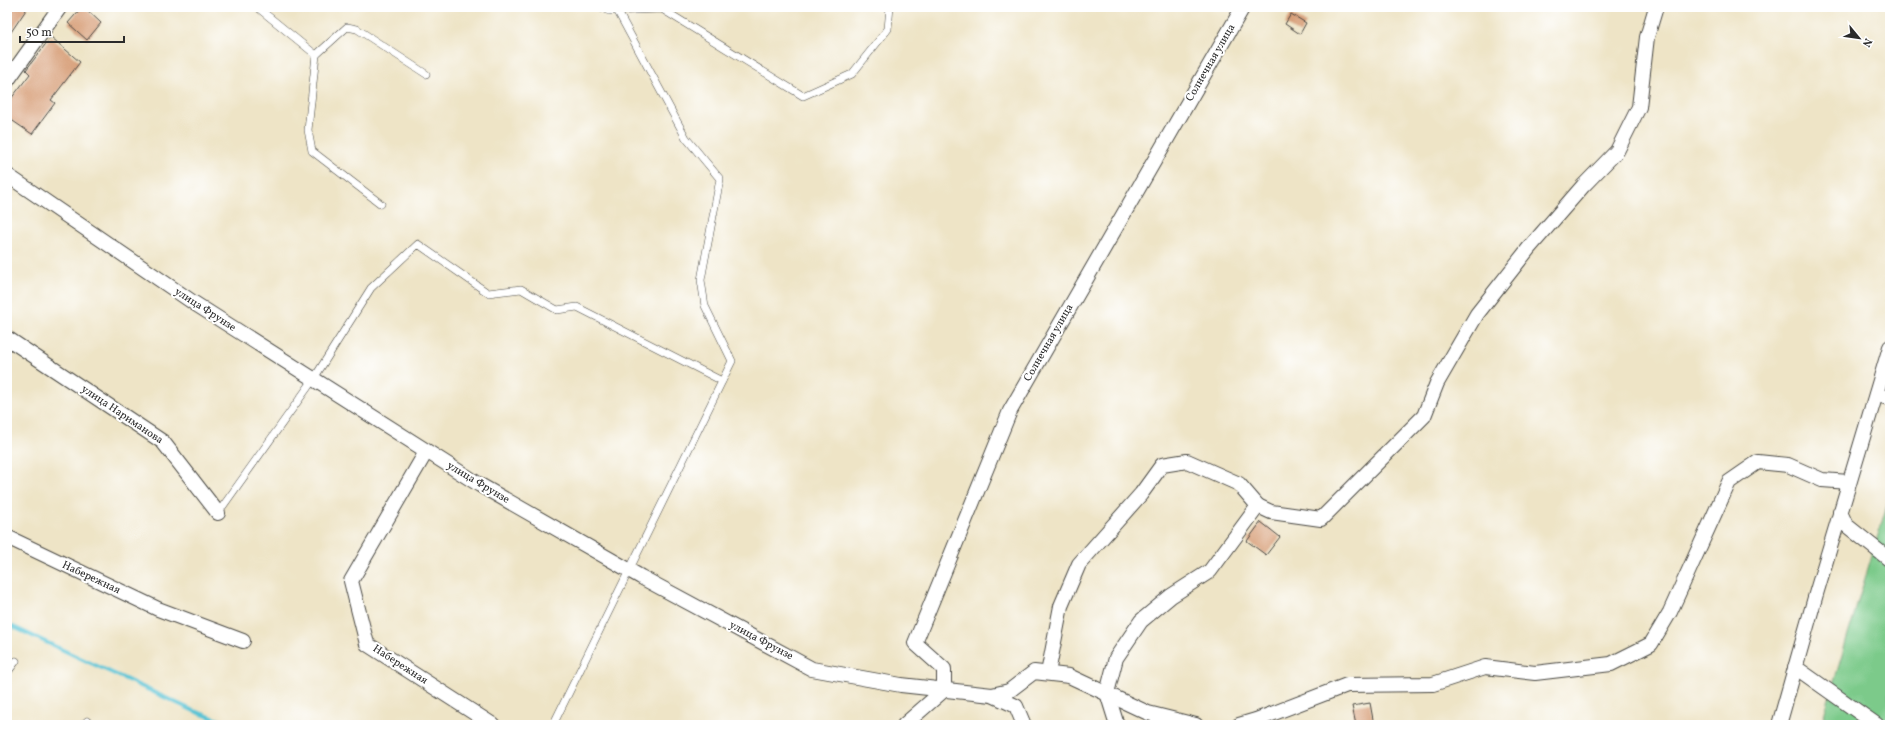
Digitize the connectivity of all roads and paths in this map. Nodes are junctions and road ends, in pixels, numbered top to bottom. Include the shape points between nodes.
1 (256, 7) edge
2 (601, 7) edge
3 (890, 7) edge
4 (1244, 7) edge
5 (1656, 7) edge
6 (58, 8) edge
7 (617, 10) junction
8 (316, 54) junction
9 (426, 74) dead end
10 (7, 81) edge
11 (7, 175) edge
12 (381, 204) dead end
13 (7, 338) edge
14 (1890, 348) edge
15 (313, 380) junction
16 (722, 381) junction
17 (1876, 395) junction
18 (1890, 398) edge
19 (426, 452) junction
20 (1849, 482) junction
21 (1258, 506) junction
22 (1840, 512) junction
23 (218, 513) joint
24 (7, 537) edge
25 (1890, 560) edge
26 (630, 570) junction
27 (243, 641) dead end
28 (16, 661) dead end
29 (1795, 667) junction
30 (7, 673) edge
31 (1048, 674) junction
32 (944, 690) junction
33 (1107, 693) junction
34 (992, 695) junction
35 (493, 725) edge
36 (553, 725) edge
37 (904, 725) edge
38 (1024, 725) edge
39 (1117, 725) edge
40 (1196, 725) edge
41 (1239, 725) edge
42 (1779, 725) edge
43 (1877, 725) edge

1 - 8 lane
2 - 7 lane via 609,11
3 - 7 lane via 888,29 852,74 803,96 662,9
4 - 32 street, Солнечная улица via 1010,411 915,643 944,669
5 - 21 street via 1647,36 1639,107 1617,151 1529,248 1477,314 1437,383 1424,416 1321,519 1271,512
6 - 10 street
7 - 16 lane via 686,138 720,179 701,280 705,306 732,361
8 - 9 lane via 348,27 357,28
8 - 12 lane via 308,130 312,151
11 - 15 street, улица Фрунзе via 194,303
13 - 23 street, улица Нариманова via 163,442
14 - 17 street
15 - 16 lane via 370,288 418,244 488,293 521,289 556,310 577,307
15 - 19 street, улица Фрунзе
15 - 23 lane
16 - 26 lane
17 - 18 street
17 - 20 street
19 - 26 street, улица Фрунзе
19 - 35 street, Набережная via 351,581 352,588 367,644
20 - 22 street
20 - 41 street via 1822,480 1788,465 1758,462 1729,482 1670,612 1651,644 1611,664 1535,673 1485,667 1433,684 1347,685
21 - 31 street via 1239,484 1187,461 1162,465 1141,494 1079,564 1061,606
21 - 33 street via 1210,571 1171,596 1142,621 1116,658
22 - 25 street via 1846,525
22 - 29 street
24 - 27 street, Набережная via 158,609
26 - 32 street, улица Фрунзе via 812,668 901,685
26 - 36 lane
28 - 30 lane
29 - 42 street
29 - 43 street
31 - 33 street via 1069,676
31 - 34 street via 1034,672 1009,691
32 - 34 street, улица Фрунзе
32 - 37 street
33 - 39 street
33 - 40 street via 1148,713
34 - 38 street via 1016,706

